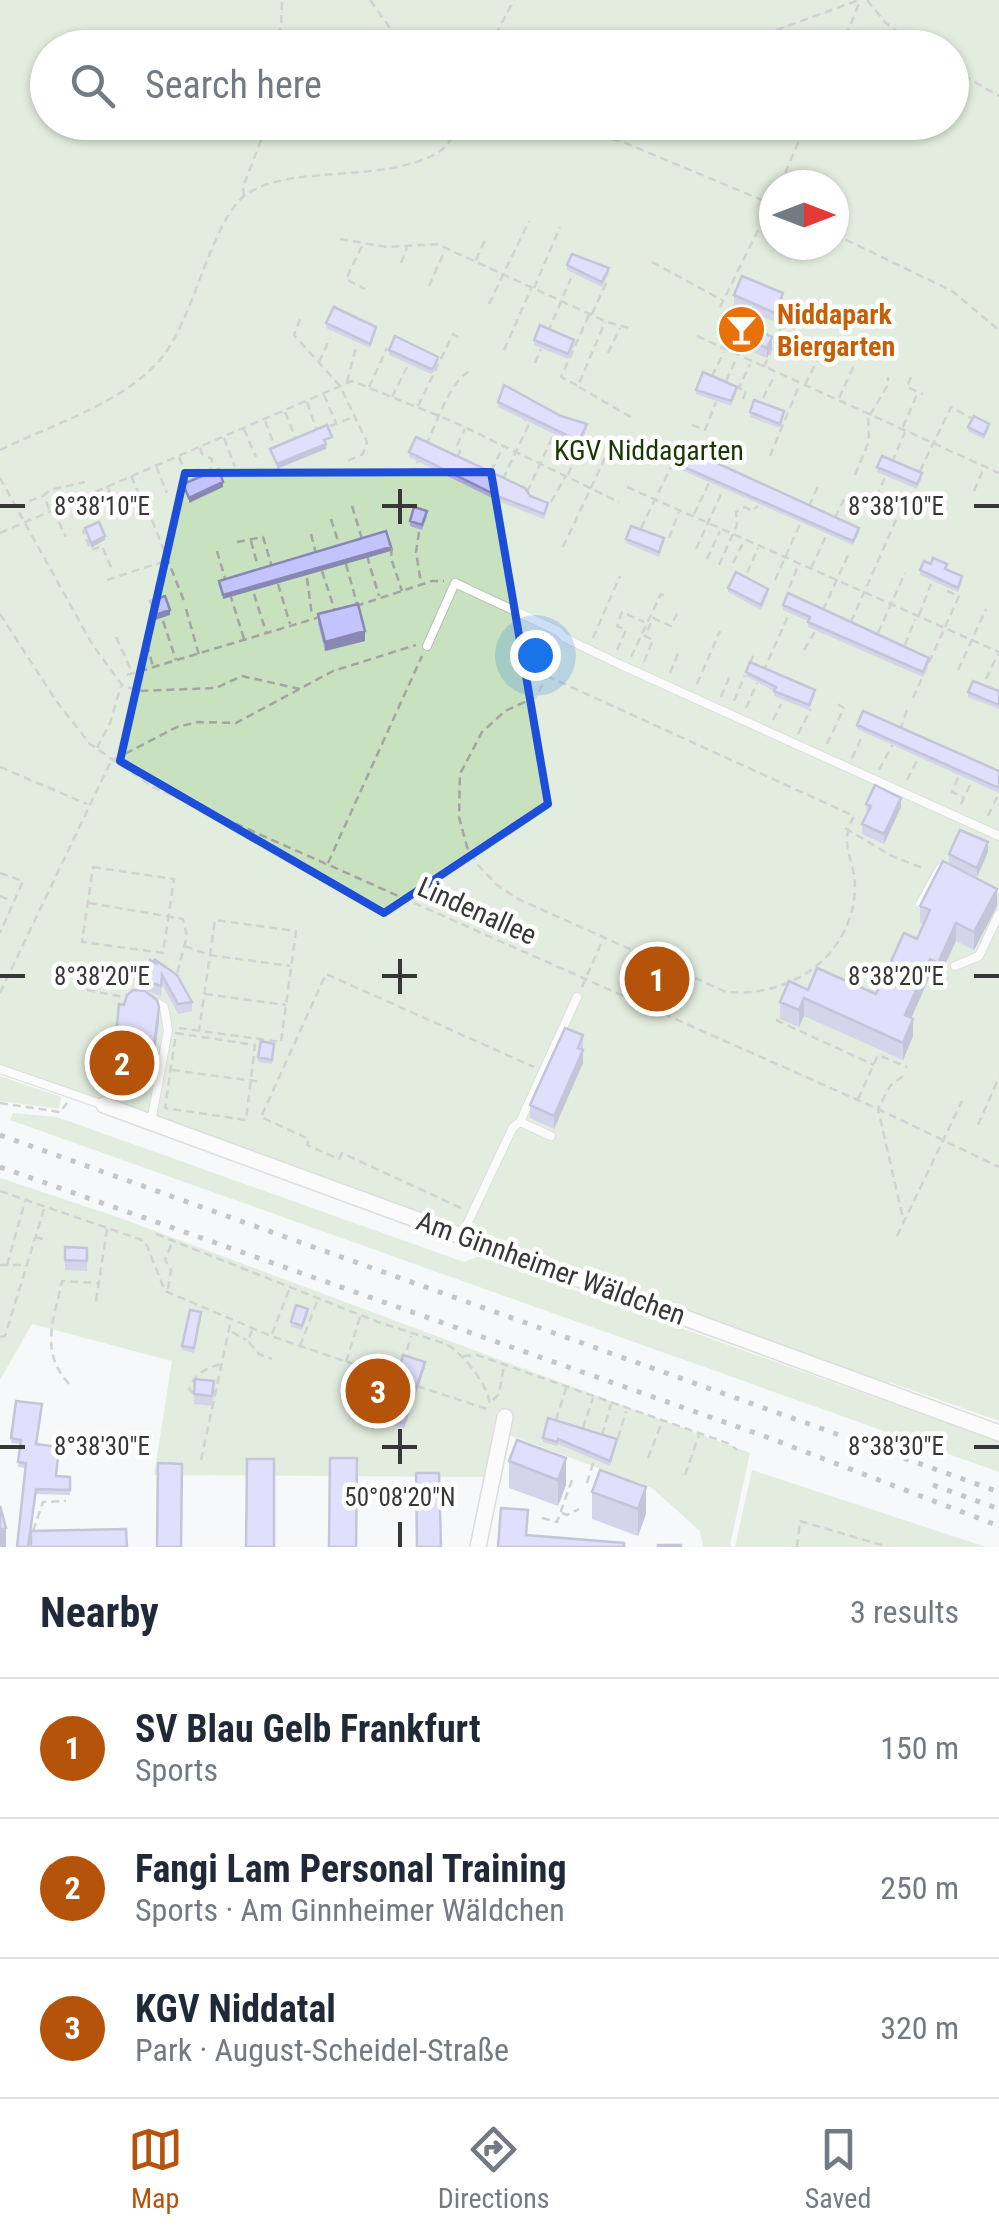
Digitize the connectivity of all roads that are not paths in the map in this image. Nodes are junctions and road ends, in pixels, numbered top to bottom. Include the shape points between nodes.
1 (428, 643) road end
2 (999, 836) edge
3 (964, 878) edge
4 (920, 904) edge
5 (999, 914) edge
6 (956, 966) dead end
7 (577, 997) road end
8 (138, 998) edge
9 (0, 1069) edge
10 (104, 1105) joint
11 (151, 1122) junction
12 (520, 1122) junction
13 (551, 1136) dead end
14 (462, 1235) junction
15 (505, 1417) dead end
16 (999, 1433) edge
17 (478, 1547) edge

1 - 2 lane via 455,583
3 - 4 lane via 940,868
5 - 6 lane via 979,956
7 - 12 lane
8 - 11 lane via 159,1002 167,1014 166,1069
9 - 10 lane
10 - 11 street, Am Ginnheimer Wäldchen
11 - 14 street, Am Ginnheimer Wäldchen
12 - 13 lane
12 - 14 lane
14 - 16 street, Am Ginnheimer Wäldchen
15 - 17 street

